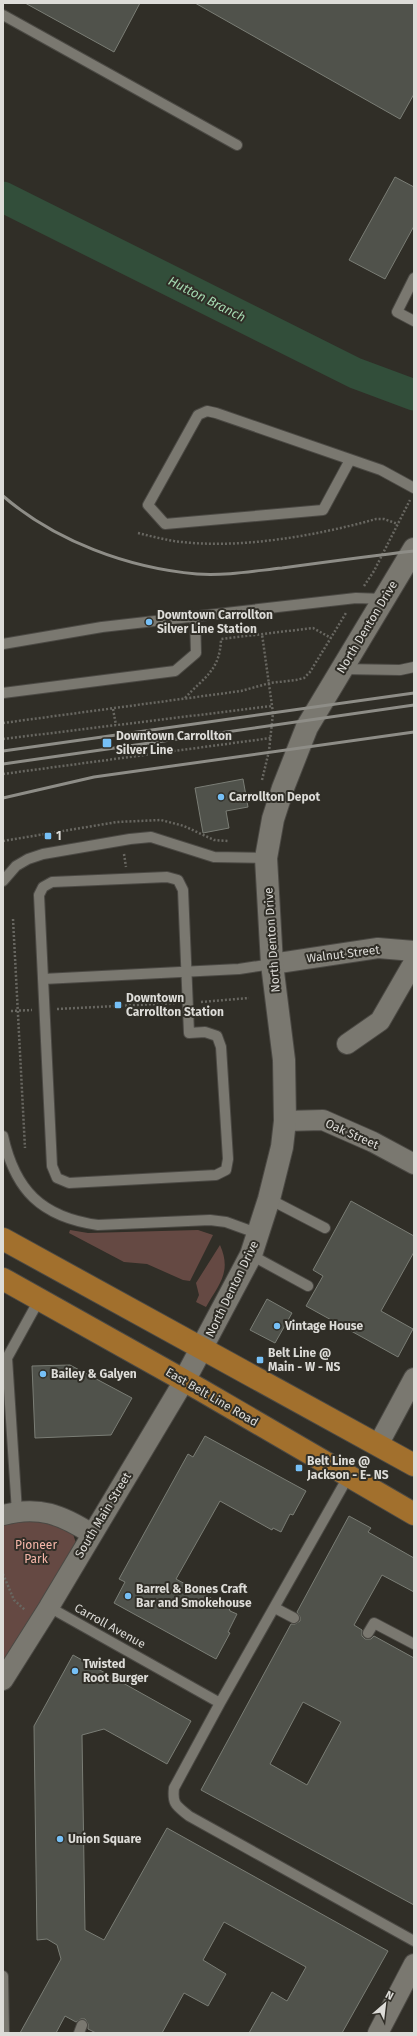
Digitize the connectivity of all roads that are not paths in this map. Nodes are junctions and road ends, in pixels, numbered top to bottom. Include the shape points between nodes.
1 (3, 15) edge
2 (237, 145) dead end
3 (414, 278) edge
4 (414, 321) edge
5 (350, 460) junction
6 (414, 488) edge
7 (414, 549) edge
8 (384, 599) junction
9 (195, 617) junction
10 (3, 644) edge
11 (414, 667) edge
12 (342, 668) junction
13 (3, 693) edge
14 (266, 858) junction
15 (3, 882) edge
16 (414, 951) edge
17 (414, 962) edge
18 (272, 964) junction
19 (187, 971) junction
20 (43, 979) junction
21 (347, 1044) dead end
22 (285, 1121) junction
23 (3, 1136) edge
24 (414, 1164) edge
25 (269, 1199) junction
26 (325, 1228) dead end
27 (259, 1234) junction
28 (3, 1239) edge
29 (251, 1255) junction
30 (6, 1281) edge
31 (308, 1286) dead end
32 (39, 1300) junction
33 (202, 1350) junction
34 (414, 1378) edge
35 (184, 1381) junction
36 (378, 1445) junction
37 (414, 1465) edge
38 (348, 1477) junction
39 (10, 1513) edge
40 (414, 1514) edge
41 (92, 1534) junction
42 (50, 1607) junction
43 (275, 1608) junction
44 (294, 1618) dead end
45 (368, 1633) dead end
46 (414, 1644) edge
47 (3, 1680) edge
48 (220, 1703) junction
49 (414, 1941) edge
50 (414, 1964) edge
51 (3, 1976) edge
52 (4, 2033) edge
53 (378, 2033) edge

1 - 2 lane
3 - 4 lane via 397,312
5 - 5 lane via 207,412 198,415 148,504 165,524 323,510
5 - 6 lane via 381,470
7 - 8 street, North Denton Drive
8 - 9 lane via 356,598
8 - 12 street, North Denton Drive
9 - 10 lane via 102,627
9 - 13 lane via 196,653 175,671
11 - 12 lane via 400,670
12 - 14 street, North Denton Drive via 311,720 298,748 273,819
14 - 15 lane via 214,856 151,837 43,854 16,866
14 - 18 street, North Denton Drive
16 - 18 street, Walnut Street via 378,948
17 - 21 street via 380,1021
18 - 19 lane
18 - 22 street, North Denton Drive via 284,1060
19 - 20 lane
19 - 20 lane via 183,890 178,880 167,877 52,882 43,887 39,895
19 - 20 lane via 189,1033 205,1032 218,1036 221,1047 228,1159 226,1170 216,1175 68,1183 57,1178 52,1166
22 - 24 street, Oak Street via 323,1120
22 - 25 street, North Denton Drive via 282,1148
23 - 27 lane via 7,1154 23,1187 38,1203 59,1215 98,1225 210,1220 226,1222
25 - 26 lane
25 - 27 street, North Denton Drive
27 - 29 street, North Denton Drive
28 - 33 main road
29 - 31 lane
29 - 33 street, North Denton Drive
30 - 32 main road, East Belt Line Road
32 - 35 main road, East Belt Line Road
32 - 39 lane via 7,1358
33 - 35 street, South Main Street
33 - 36 main road
34 - 36 street
35 - 38 main road, East Belt Line Road
35 - 41 street, South Main Street
36 - 37 main road
38 - 40 main road, East Belt Line Road
38 - 43 lane
39 - 41 street via 52,1513
41 - 42 street, South Main Street
42 - 47 street, South Main Street
42 - 48 lane, Carroll Avenue
43 - 44 lane
43 - 48 lane
45 - 46 lane via 374,1623
48 - 49 lane via 174,1788 175,1805 189,1816
50 - 53 street
51 - 52 lane

